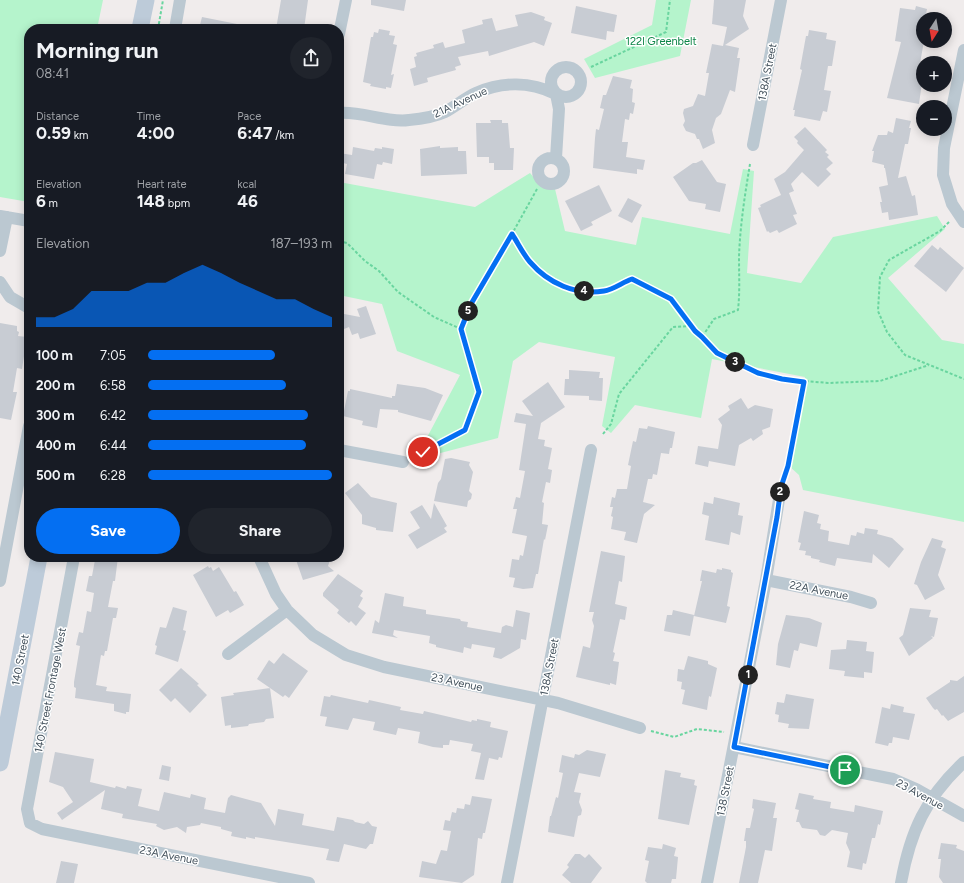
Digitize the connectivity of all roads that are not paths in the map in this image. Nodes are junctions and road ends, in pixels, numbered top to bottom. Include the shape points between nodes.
1 (146, 0) edge
2 (180, 0) edge
3 (346, 0) edge
4 (781, 0) edge
5 (141, 24) edge
6 (176, 24) edge
7 (341, 24) edge
8 (964, 50) edge
9 (344, 113) edge
10 (753, 145) dead end
11 (556, 158) dead end
12 (3, 216) edge
13 (24, 220) edge
14 (958, 220) edge
15 (0, 251) edge
16 (0, 282) edge
17 (24, 305) edge
18 (591, 450) dead end
19 (344, 451) edge
20 (24, 453) edge
21 (403, 462) dead end
22 (781, 487) road end
23 (38, 562) edge
24 (73, 562) edge
25 (262, 562) edge
26 (766, 580) junction
27 (0, 581) edge
28 (871, 603) dead end
29 (287, 610) junction
30 (228, 654) dead end
31 (543, 700) junction
32 (640, 728) road end
33 (734, 747) junction
34 (0, 762) edge
35 (964, 762) edge
36 (930, 799) junction
37 (964, 816) edge
38 (30, 823) joint
39 (309, 883) edge
40 (507, 883) edge
41 (707, 883) edge
42 (901, 883) edge

1 - 5 main road
2 - 6 street
3 - 7 street
4 - 10 street, 138A Street
8 - 14 street via 944,148 943,175
9 - 11 street, 21A Avenue via 406,121 444,112 475,93 492,87 509,84 541,87 556,94 559,109
12 - 13 street
12 - 15 street
16 - 17 street via 10,297
18 - 31 street, 138A Street
19 - 21 street
20 - 27 street
22 - 26 street, 138 Street
23 - 34 main road, 140 Street
24 - 38 street, 140 Street Frontage West via 27,809
25 - 29 street, 23 Avenue via 276,594
26 - 28 street, 22A Avenue
26 - 33 street, 138 Street
29 - 30 street
29 - 31 street, 23 Avenue via 313,635 329,646 365,662
31 - 32 street, 23 Avenue
31 - 40 street, 138A Street
33 - 36 street, 23 Avenue via 893,779 916,789
33 - 41 street, 138 Street
35 - 36 street
36 - 37 street, 23 Avenue
36 - 42 street via 906,853
38 - 39 street, 23A Avenue via 42,829

